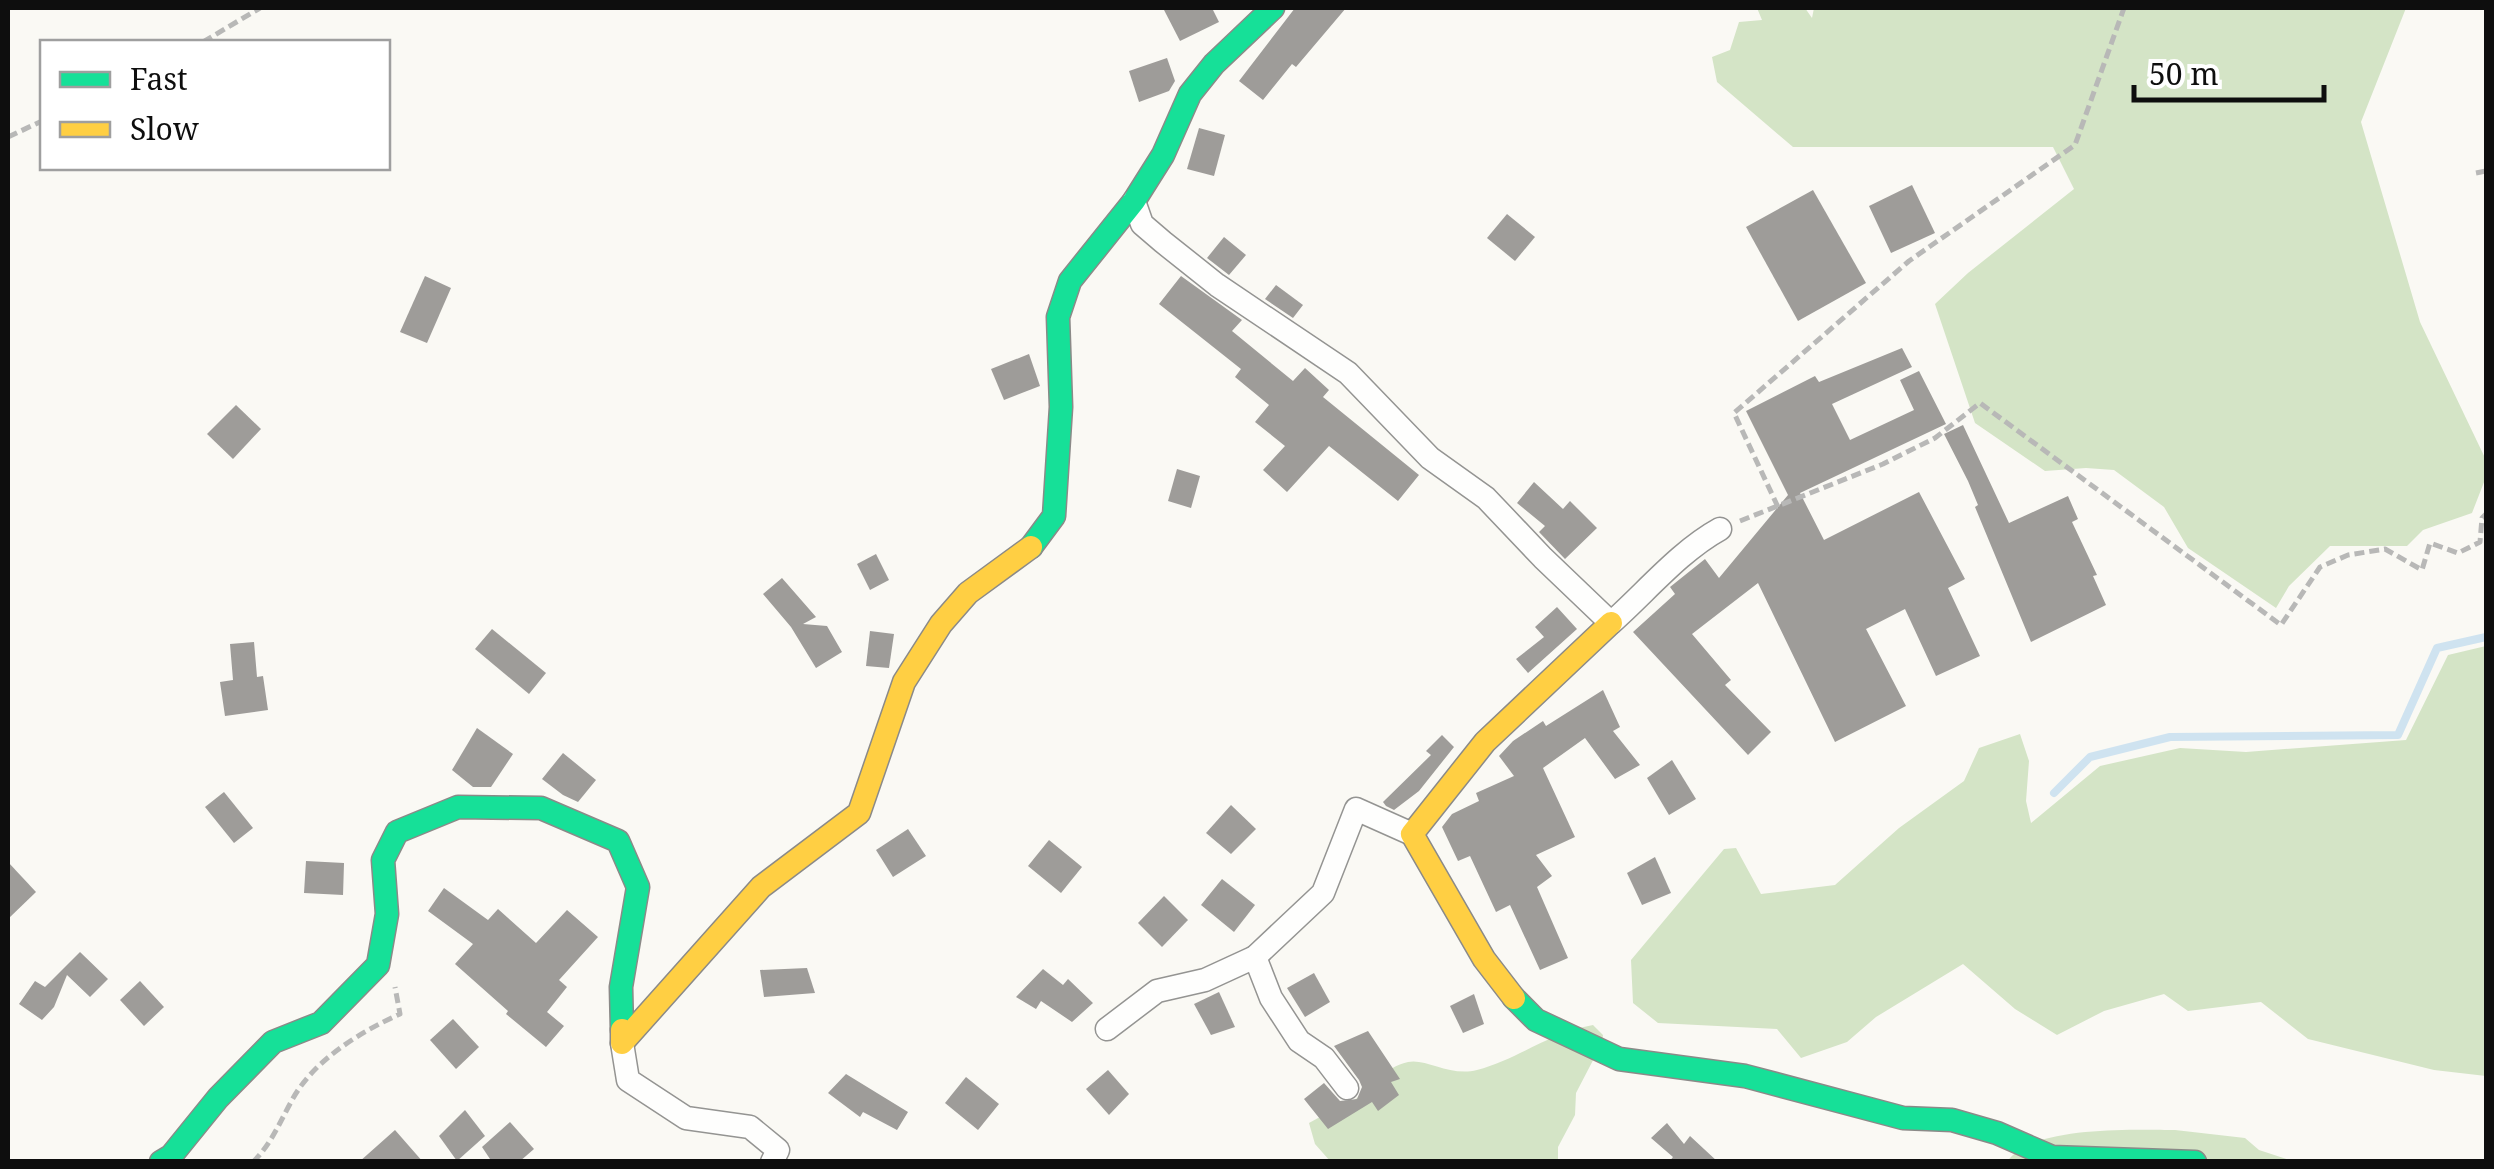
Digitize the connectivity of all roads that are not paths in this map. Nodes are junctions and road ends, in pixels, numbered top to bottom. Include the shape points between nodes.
1 (1273, 8) edge
2 (1134, 201) junction
3 (1720, 529) road end
4 (1611, 623) junction
5 (1412, 834) junction
6 (1255, 957) junction
7 (1106, 1028) dead end
8 (622, 1043) junction
9 (1347, 1088) dead end
10 (161, 1162) edge
11 (772, 1162) edge
12 (2196, 1162) edge

1 - 2 street via 1190,94
2 - 4 street via 1142,224 1163,242 1348,373 1430,458 1486,498
2 - 8 street via 1070,281 1058,317 1062,407 1054,516 1030,548 968,592 941,624 904,682 859,813 762,886
3 - 4 street via 1694,543
4 - 5 street via 1483,744
5 - 6 street via 1356,809 1323,893
5 - 12 street via 1506,990 1536,1020 1620,1059 1745,1076 1902,1118 1952,1120 2052,1158
6 - 7 street via 1205,980 1157,991
6 - 9 street via 1298,1041 1324,1058
8 - 10 street via 621,987 638,888 618,841 541,808 458,807 397,832 383,860 387,914 378,965 321,1023 272,1042
8 - 11 street via 628,1080 686,1118 750,1127 778,1150

